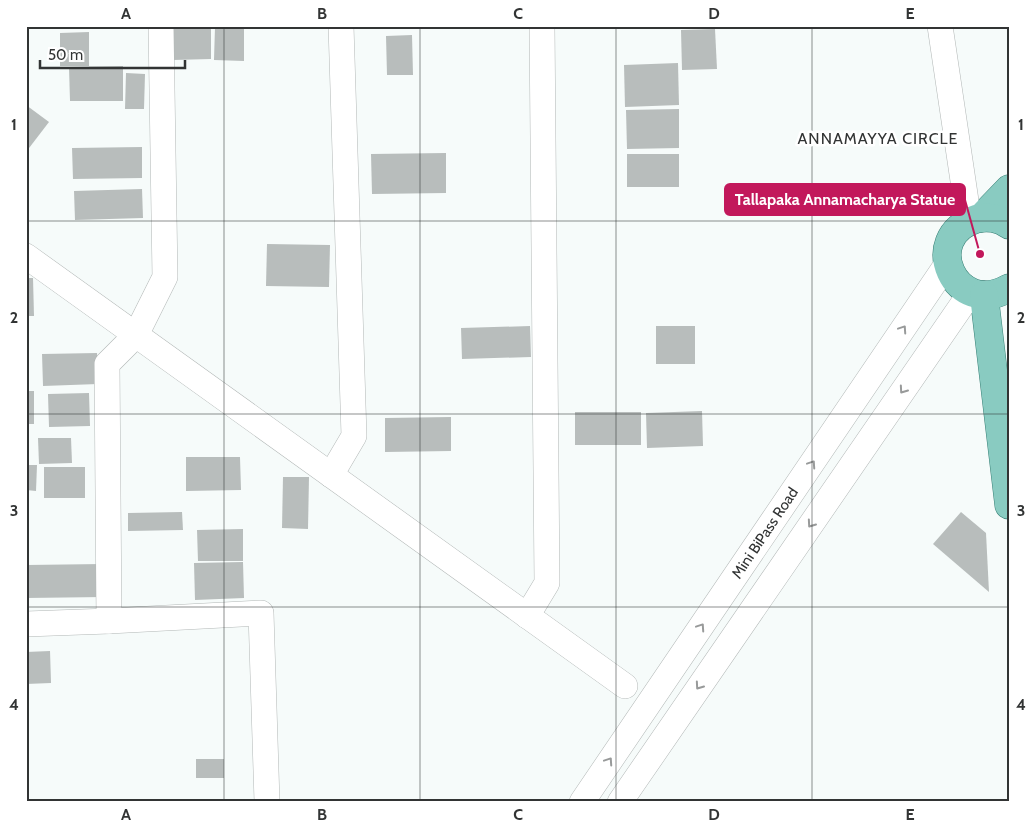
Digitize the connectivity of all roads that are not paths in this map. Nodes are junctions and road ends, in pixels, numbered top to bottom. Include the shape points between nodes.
1 (161, 26) edge
2 (341, 26) edge
3 (542, 26) edge
4 (940, 26) edge
5 (1009, 189) edge
6 (975, 219) junction
7 (1009, 225) edge
8 (26, 256) edge
9 (947, 264) junction
10 (988, 292) edge
11 (136, 335) junction
12 (331, 475) junction
13 (1009, 505) edge
14 (527, 616) junction
15 (109, 621) junction
16 (26, 624) edge
17 (625, 686) dead end
18 (267, 802) edge
19 (582, 802) edge
20 (620, 802) edge

1 - 11 street via 165,277
2 - 12 street via 354,436
3 - 14 street via 547,583
4 - 6 street
5 - 6 main road
6 - 7 main road via 994,218
6 - 9 main road via 958,229 951,239
8 - 11 street
9 - 10 main road via 960,286
19 -> 9 street, Mini BiPass Road
10 - 13 main road
10 -> 20 street
11 - 12 street
11 - 15 street via 107,364
12 - 14 street
14 - 17 street
15 - 16 street
15 - 18 street via 261,613

